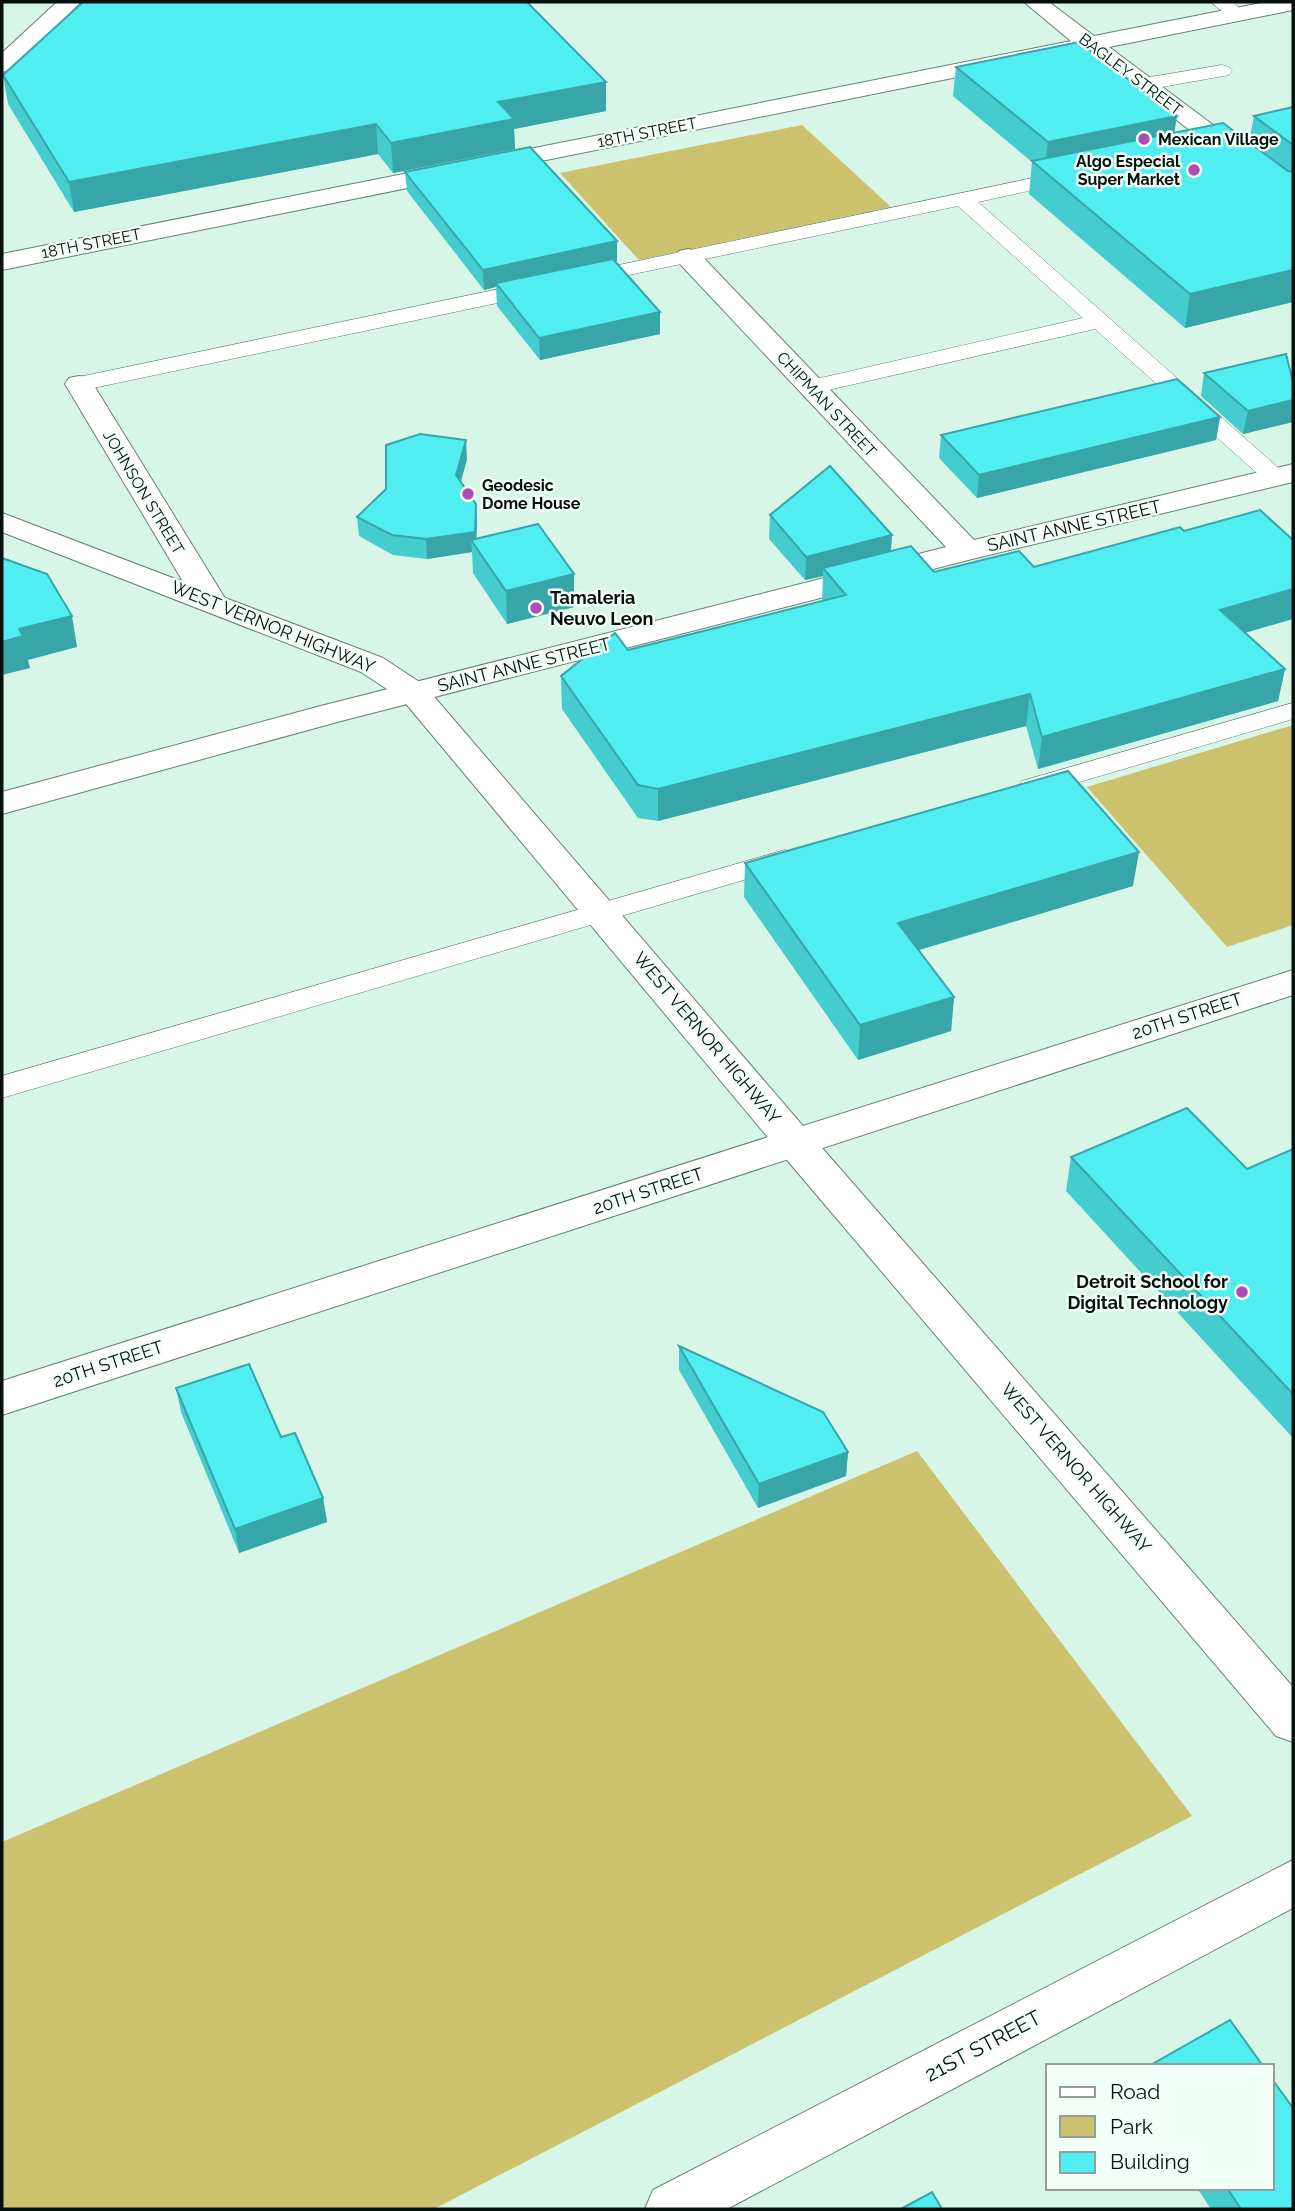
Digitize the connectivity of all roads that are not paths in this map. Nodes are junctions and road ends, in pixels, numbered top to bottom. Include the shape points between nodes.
1 (1035, 2) edge
2 (1293, 3) edge
3 (73, 5) edge
4 (1229, 8) edge
5 (1092, 43) junction
6 (2, 65) edge
7 (1222, 71) dead end
8 (1144, 85) junction
9 (1235, 142) junction
10 (1197, 150) edge
11 (1091, 172) edge
12 (1293, 197) edge
13 (962, 199) junction
14 (688, 257) junction
15 (2, 262) edge
16 (1098, 321) junction
17 (79, 384) joint
18 (811, 387) junction
19 (1284, 475) edge
20 (2, 522) edge
21 (967, 551) junction
22 (210, 600) junction
23 (413, 692) junction
24 (1293, 711) edge
25 (1001, 796) edge
26 (2, 803) edge
27 (816, 850) edge
28 (601, 912) junction
29 (1293, 982) edge
30 (2, 1087) edge
31 (795, 1143) junction
32 (2, 1398) edge
33 (1293, 1721) edge
34 (1293, 1883) edge
35 (672, 2209) edge

1 - 5 street, BAGLEY STREET
2 - 4 street, 18TH STREET
3 - 6 street
4 - 5 street, 18TH STREET
5 - 8 street, BAGLEY STREET
5 - 15 street, 18TH STREET
7 - 8 lane
8 - 9 street, BAGLEY STREET
9 - 10 lane
9 - 12 street, BAGLEY STREET
11 - 13 lane
13 - 14 lane
13 - 16 lane
14 - 17 lane
14 - 18 street, CHIPMAN STREET
16 - 18 lane
16 - 19 lane
17 - 22 street, JOHNSON STREET
18 - 21 street, CHIPMAN STREET
19 - 21 street, SAINT ANNE STREET
20 - 22 street, WEST VERNOR HIGHWAY
21 - 23 street, SAINT ANNE STREET
22 - 23 street, WEST VERNOR HIGHWAY via 372,665
23 - 26 street, SAINT ANNE STREET
23 - 28 street, WEST VERNOR HIGHWAY
24 - 25 lane
27 - 28 lane
28 - 30 lane
28 - 31 street, WEST VERNOR HIGHWAY
29 - 31 street, 20TH STREET
31 - 32 street, 20TH STREET
31 - 33 street, WEST VERNOR HIGHWAY
34 - 35 street, 21ST STREET

